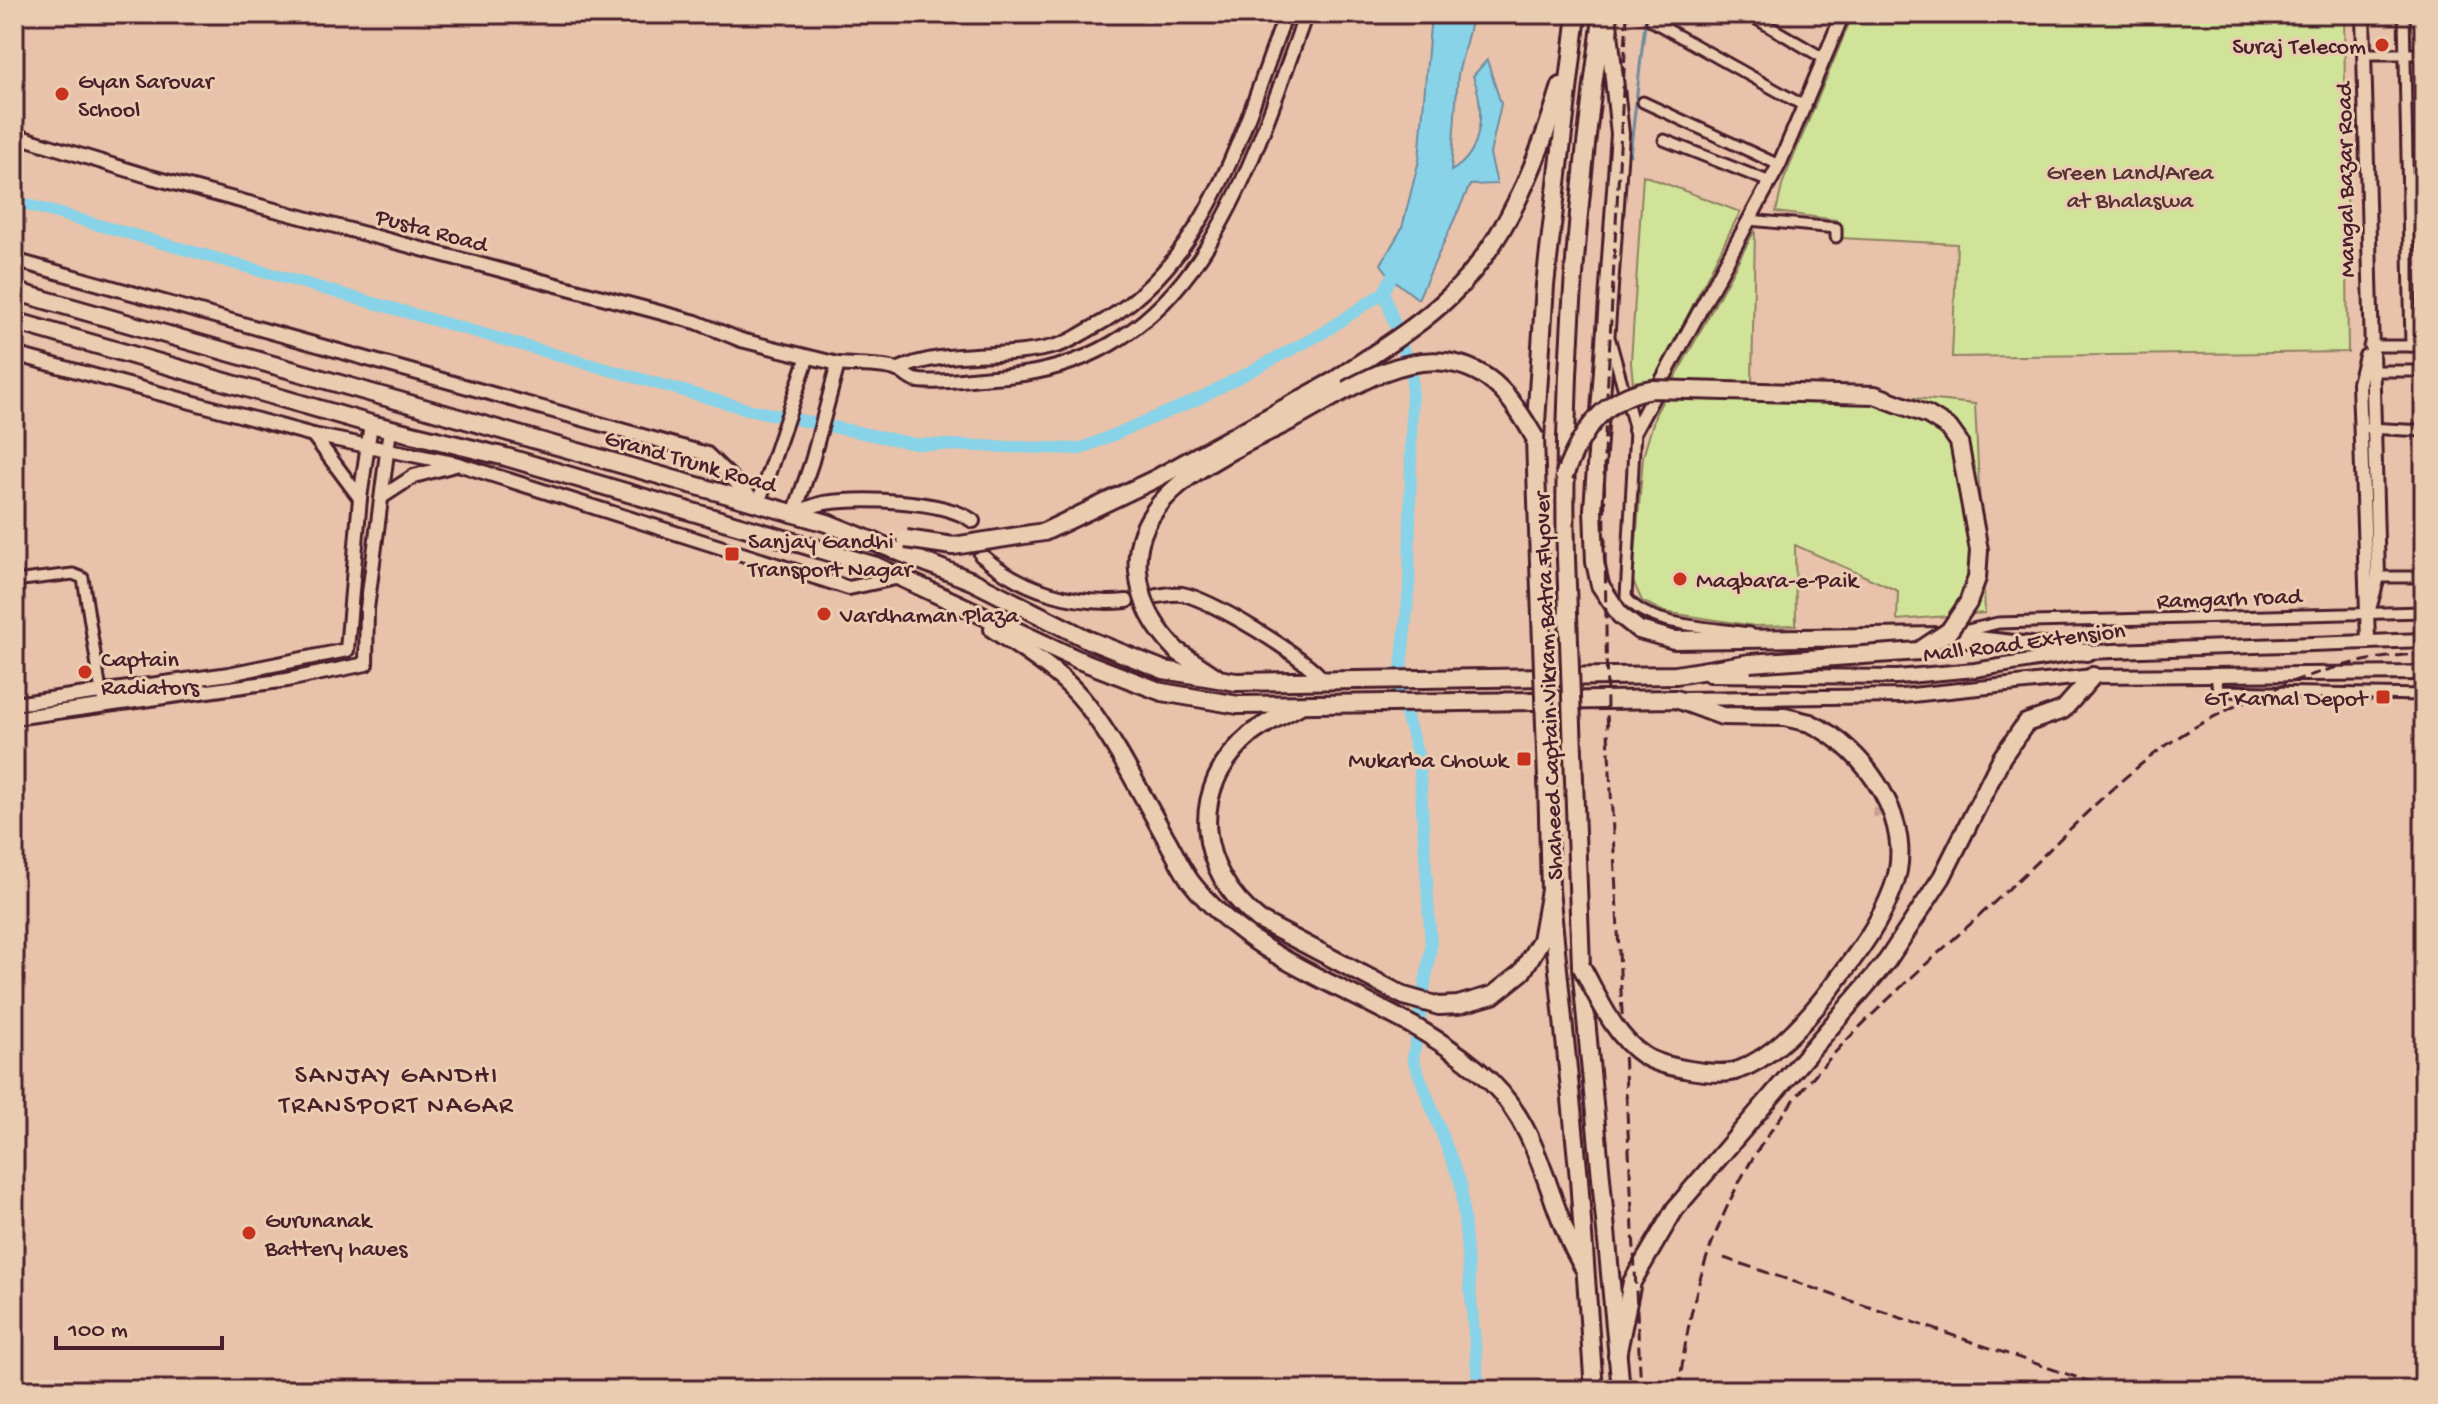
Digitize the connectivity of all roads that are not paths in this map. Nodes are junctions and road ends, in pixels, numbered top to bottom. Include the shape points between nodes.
1 (1286, 14) edge
2 (1306, 14) edge
3 (1577, 14) edge
4 (1605, 14) edge
5 (1748, 14) edge
6 (1843, 14) edge
7 (2363, 14) edge
8 (2404, 14) edge
9 (1652, 21) dead end
10 (2364, 54) junction
11 (2405, 54) junction
12 (2424, 54) edge
13 (1825, 59) junction
14 (1643, 102) dead end
15 (1806, 107) junction
16 (14, 135) edge
17 (1664, 140) dead end
18 (1779, 165) junction
19 (1770, 182) junction
20 (1749, 220) junction
21 (1836, 237) dead end
22 (14, 260) edge
23 (14, 291) edge
24 (14, 321) edge
25 (1606, 325) junction
26 (2369, 346) junction
27 (2411, 346) junction
28 (2424, 346) edge
29 (14, 354) edge
30 (807, 359) junction
31 (838, 364) junction
32 (897, 370) junction
33 (2371, 371) junction
34 (2424, 371) edge
35 (371, 424) junction
36 (2367, 428) junction
37 (390, 429) junction
38 (1635, 430) junction
39 (2424, 431) edge
40 (313, 435) junction
41 (1535, 438) junction
42 (367, 444) junction
43 (387, 447) junction
44 (458, 464) junction
45 (1564, 476) junction
46 (382, 497) junction
47 (360, 498) junction
48 (758, 504) junction
49 (794, 514) junction
50 (973, 521) dead end
51 (848, 530) junction
52 (981, 555) dead end
53 (900, 577) junction
54 (2378, 577) junction
55 (2424, 577) edge
56 (14, 581) edge
57 (1157, 596) dead end
58 (1127, 601) dead end
59 (958, 604) junction
60 (2424, 612) edge
61 (2368, 613) junction
62 (1941, 636) junction
63 (1784, 638) junction
64 (2368, 640) junction
65 (2424, 640) edge
66 (364, 647) junction
67 (347, 650) junction
68 (2087, 652) junction
69 (349, 667) junction
70 (2424, 673) edge
71 (2216, 674) junction
72 (1676, 675) junction
73 (2093, 676) junction
74 (1221, 680) junction
75 (1324, 681) junction
76 (100, 692) junction
77 (2424, 695) edge
78 (1676, 699) junction
79 (1304, 703) junction
80 (14, 704) edge
81 (106, 706) junction
82 (14, 718) edge
83 (1550, 890) junction
84 (1581, 966) junction
85 (1585, 1270) junction
86 (1617, 1356) junction
87 (1594, 1390) edge
88 (1621, 1390) edge

1 - 32 main road via 1232,158 1192,238 1145,294 1061,345 1011,355 915,361
2 - 32 main road via 1235,198 1211,246 1176,292 1140,326 1093,354 1026,375 914,380
3 - 41 highway, Shaheed Captain Vikram Batra Flyover via 1545,285
3 - 51 highway, bridge via 1541,151 1477,265 1449,297 1334,381 1044,532 953,546
4 - 25 highway via 1620,134
4 - 45 highway, Shaheed Captain Vikram Batra Flyover via 1581,166
5 - 13 street
6 - 13 main road
7 - 10 main road, Mangal Bazar Road
8 - 11 street
9 - 15 street
10 - 11 street
10 - 26 main road, Mangal Bazar Road
11 - 12 street
11 - 27 street
13 - 15 main road
14 - 18 street
15 - 18 main road
16 - 30 main road, Pusta Road via 166,181 696,322
17 - 19 street
18 - 19 main road
19 - 20 main road
20 - 21 street via 1836,228
20 - 38 main road
22 - 48 main road via 707,454
23 - 48 highway, Grand Trunk Road
24 - 35 highway, Grand Trunk Road
25 - 38 street
25 - 63 highway via 1593,509 1595,562 1606,596 1629,623 1662,638
26 - 27 street
26 - 33 main road
26 - 36 main road via 2359,383
27 - 28 street
29 - 40 main road
30 - 31 main road, Pusta Road
30 - 48 main road
31 - 32 main road, Pusta Road
31 - 49 main road
33 - 34 street
33 - 36 main road
35 - 37 highway, Grand Trunk Road
35 - 42 main road
36 - 39 street
36 - 54 main road
36 - 61 main road
37 - 43 main road
37 - 53 highway, Grand Trunk Road via 506,457
38 - 63 street via 1626,597 1634,609 1653,618
40 - 42 main road
40 - 47 main road
41 - 74 highway, bridge via 1496,383 1465,366 1430,361 1358,386 1204,467 1157,508 1141,539 1137,564 1147,612 1160,633
41 - 83 highway, Shaheed Captain Vikram Batra Flyover, bridge
42 - 43 main road
42 - 47 main road
43 - 44 main road
43 - 46 main road
44 - 46 main road via 414,476
44 - 53 main road via 849,588
45 - 72 highway, Grand Trunk Road, bridge via 1578,442 1599,414 1625,395 1652,389 1875,395 1928,415 1959,442 1979,550 1968,603 1949,631 1919,651 1750,663
45 - 84 highway, Shaheed Captain Vikram Batra Flyover, bridge
46 - 66 main road
47 - 67 main road
48 - 49 highway, Grand Trunk Road
49 - 50 main road via 821,503 872,501 954,511
49 - 51 highway, Grand Trunk Road
51 - 74 highway, Grand Trunk Road via 972,581 1114,650 1164,670
52 - 58 main road via 998,569 1057,595
53 - 59 highway, Grand Trunk Road
54 - 55 street
54 - 61 main road
56 - 76 street via 73,574 83,578
57 - 75 main road via 1178,593 1195,599 1296,654
59 - 79 highway, Grand Trunk Road via 1162,692 1238,705
59 - 85 highway via 1054,672 1087,704 1190,881 1218,911 1267,950 1434,1037 1494,1085 1535,1143 1569,1245
60 - 61 street, Ramgarh road
61 - 62 street, Ramgarh road via 1998,623
61 - 64 main road
62 - 63 highway
62 - 68 highway
64 - 65 main road, Mall Road Extension
64 - 68 main road, Mall Road Extension
66 - 67 main road
66 - 69 main road via 366,664
67 - 69 main road
67 - 76 main road
68 - 72 main road, Mall Road Extension via 1897,677
69 - 81 main road
70 - 71 main road, Mall Road Extension
71 - 73 main road, Mall Road Extension
71 - 77 street via 2218,691
72 - 75 highway, Grand Trunk Road
73 - 78 main road, Mall Road Extension via 1902,696
73 - 86 highway via 2063,710 2026,723 2002,757 1942,877 1887,961 1675,1209 1632,1282
74 - 75 highway, Grand Trunk Road
76 - 80 main road
76 - 81 street
78 - 79 highway, Grand Trunk Road
78 - 84 highway, bridge via 1722,716 1785,717 1834,734 1876,779 1894,824 1894,885 1869,939 1799,1030 1736,1071 1674,1068 1644,1056 1619,1033
79 - 83 highway via 1252,733 1235,750 1212,791 1207,831 1218,874 1240,905 1259,920 1421,1003 1458,1005 1508,985 1533,957
81 - 82 main road
83 - 85 highway, Shaheed Captain Vikram Batra Flyover
84 - 86 highway, Shaheed Captain Vikram Batra Flyover
85 - 87 highway, Shaheed Captain Vikram Batra Flyover
86 - 88 highway, Shaheed Captain Vikram Batra Flyover

